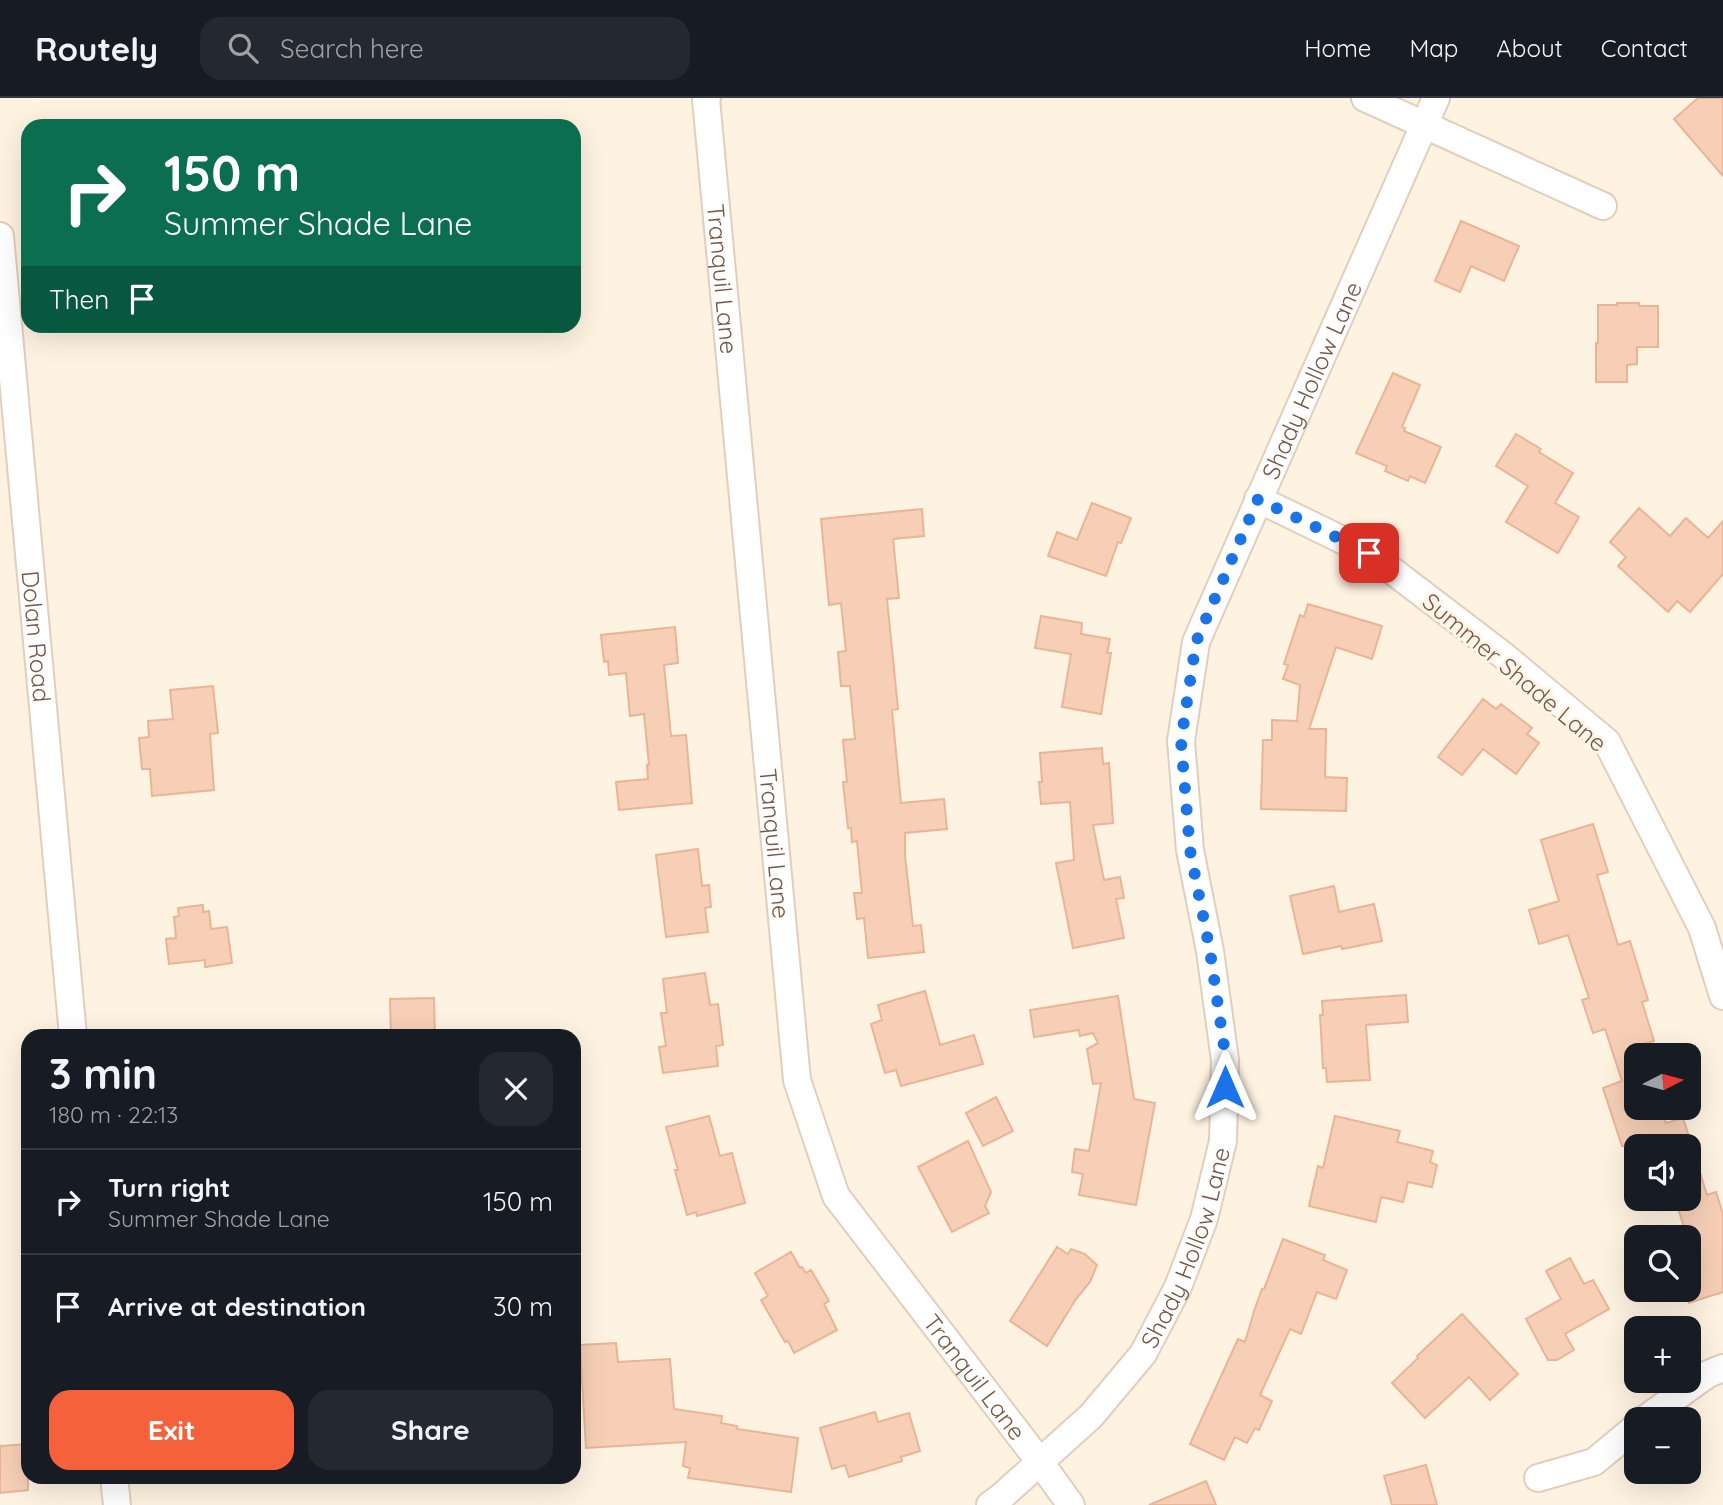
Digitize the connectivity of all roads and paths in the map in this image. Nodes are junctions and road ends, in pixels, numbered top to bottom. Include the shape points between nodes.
1 (1365, 98) edge
2 (1436, 98) edge
3 (706, 99) edge
4 (1424, 125) junction
5 (1603, 206) dead end
6 (0, 236) edge
7 (1258, 499) junction
8 (1723, 996) edge
9 (73, 1029) edge
10 (1723, 1368) edge
11 (1662, 1407) edge
12 (1624, 1437) edge
13 (1040, 1462) junction
14 (1538, 1478) dead end
15 (115, 1484) edge
16 (117, 1505) edge
17 (990, 1505) edge
18 (1071, 1505) edge

1 - 4 street
2 - 4 street, Shady Hollow Lane
3 - 13 street, Tranquil Lane via 797,1080 836,1196
4 - 5 street
4 - 7 street, Shady Hollow Lane
6 - 9 street, Dolan Road
7 - 8 street, Summer Shade Lane via 1369,553 1607,742 1702,928
7 - 13 street, Shady Hollow Lane via 1196,642 1181,741 1190,850 1226,1060 1223,1141 1200,1230 1178,1287 1143,1354 1091,1416
10 - 11 street
12 - 14 street via 1594,1462
13 - 17 street, Shady Hollow Lane
13 - 18 street, Tranquil Lane
15 - 16 street

